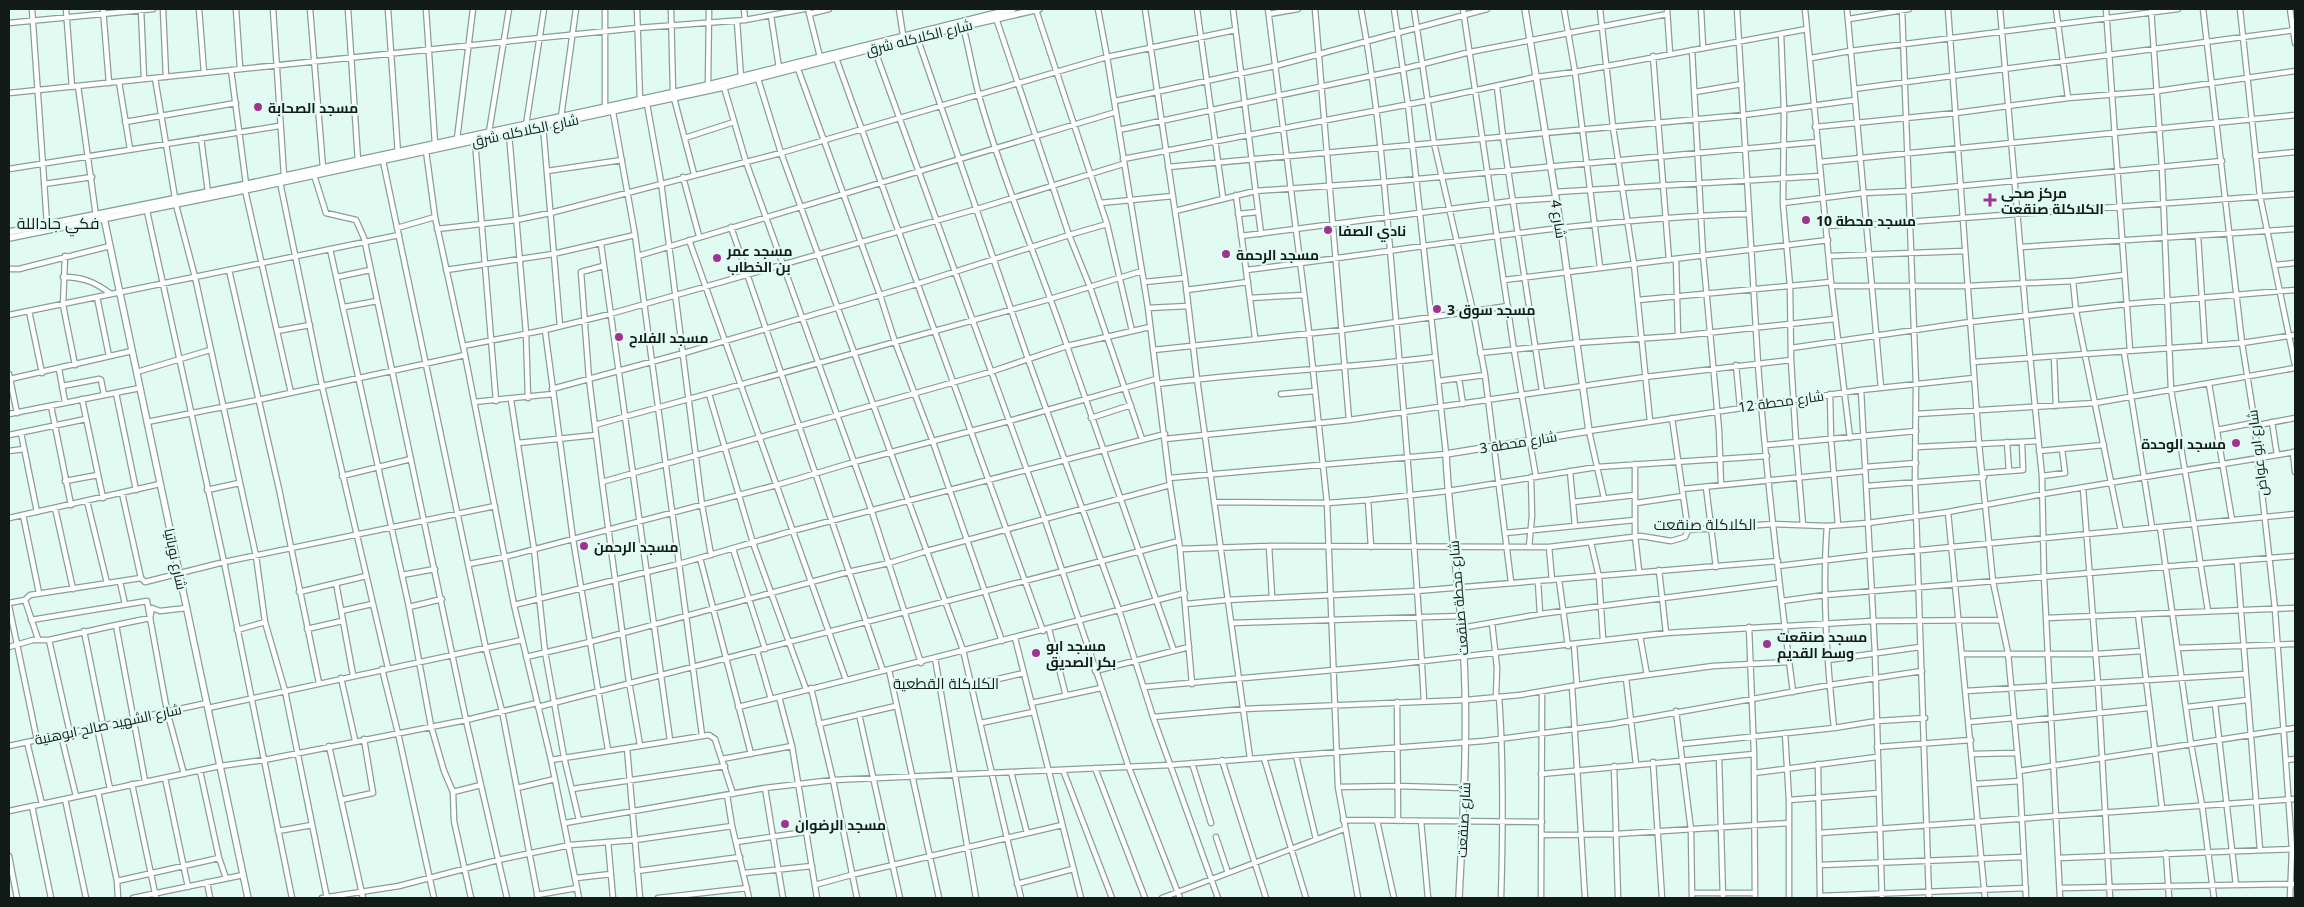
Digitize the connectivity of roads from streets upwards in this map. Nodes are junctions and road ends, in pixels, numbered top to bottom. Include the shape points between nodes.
1 (32, 9) edge
2 (66, 9) edge
3 (141, 9) edge
4 (153, 9) edge
5 (162, 9) edge
6 (199, 9) edge
7 (236, 9) edge
8 (273, 9) edge
9 (310, 9) edge
10 (348, 9) edge
11 (388, 9) edge
12 (426, 9) edge
13 (473, 9) edge
14 (509, 9) edge
15 (544, 9) edge
16 (576, 9) edge
17 (605, 9) edge
18 (637, 9) edge
19 (671, 9) edge
20 (709, 9) edge
21 (744, 9) edge
22 (804, 9) edge
23 (829, 9) edge
24 (899, 9) edge
25 (1013, 9) edge
26 (1037, 9) edge
27 (1098, 9) edge
28 (1145, 9) edge
29 (1197, 9) edge
30 (1233, 9) edge
31 (1298, 9) edge
32 (1315, 9) edge
33 (1361, 9) edge
34 (1394, 9) edge
35 (1414, 9) edge
36 (1487, 9) edge
37 (1525, 9) edge
38 (1564, 9) edge
39 (1600, 9) edge
40 (1701, 9) edge
41 (1737, 9) edge
42 (1805, 9) edge
43 (1848, 9) edge
44 (1902, 9) edge
45 (1909, 9) edge
46 (1948, 9) edge
47 (2000, 9) edge
48 (2056, 9) edge
49 (2106, 9) edge
50 (2178, 9) edge
51 (2203, 9) edge
52 (2240, 9) edge
53 (2290, 9) edge
54 (1003, 10) edge
55 (103, 11) edge
56 (809, 11) edge
57 (2151, 11) edge
58 (1268, 12) edge
59 (1463, 12) edge
60 (1667, 12) edge
61 (770, 16) junction
62 (67, 18) junction
63 (996, 18) junction
64 (2107, 18) junction
65 (1848, 19) junction
66 (745, 20) junction
67 (33, 21) junction
68 (737, 21) junction
69 (710, 22) junction
70 (9, 23) edge
71 (2058, 25) junction
72 (671, 26) junction
73 (963, 26) junction
74 (637, 28) junction
75 (1416, 28) junction
76 (1603, 28) junction
77 (1807, 29) junction
78 (1235, 30) junction
79 (2294, 30) edge
80 (604, 32) junction
81 (2002, 32) junction
82 (1398, 33) junction
83 (572, 34) junction
84 (1568, 34) junction
85 (1781, 34) junction
86 (903, 35) junction
87 (917, 37) junction
88 (2243, 37) junction
89 (1950, 38) junction
90 (539, 39) junction
91 (1201, 39) junction
92 (1367, 42) junction
93 (1531, 42) junction
94 (1739, 42) junction
95 (2206, 42) junction
96 (503, 43) junction
97 (1904, 44) junction
98 (2295, 44) edge
99 (468, 46) junction
100 (874, 48) junction
101 (1703, 48) junction
102 (429, 50) junction
103 (1151, 50) junction
104 (1692, 50) junction
105 (2154, 50) junction
106 (1850, 51) junction
107 (1470, 52) junction
108 (391, 54) junction
109 (1319, 54) junction
110 (1670, 54) junction
111 (2111, 55) junction
112 (1653, 56) junction
113 (820, 57) junction
114 (1108, 57) junction
115 (836, 58) junction
116 (1811, 58) junction
117 (350, 59) junction
118 (314, 61) junction
119 (2063, 62) junction
120 (1420, 64) junction
121 (1607, 64) junction
122 (276, 65) junction
123 (1275, 66) junction
124 (240, 68) junction
125 (779, 68) junction
126 (798, 69) junction
127 (2006, 69) junction
128 (231, 70) junction
129 (1403, 70) junction
130 (2295, 71) edge
131 (1575, 72) junction
132 (204, 73) junction
133 (1058, 73) junction
134 (1241, 74) junction
135 (1372, 76) junction
136 (1953, 76) junction
137 (166, 77) junction
138 (1536, 77) junction
139 (155, 78) junction
140 (741, 78) junction
141 (758, 78) junction
142 (144, 79) junction
143 (2247, 79) junction
144 (1207, 80) junction
145 (119, 82) junction
146 (1905, 82) junction
147 (109, 83) junction
148 (2213, 83) junction
149 (1742, 84) junction
150 (708, 85) junction
151 (1019, 85) junction
152 (78, 86) junction
153 (72, 87) junction
154 (724, 87) junction
155 (1321, 87) junction
156 (1497, 87) junction
157 (1854, 89) junction
158 (37, 91) junction
159 (1476, 91) junction
160 (2157, 91) junction
161 (1157, 92) junction
162 (1695, 92) junction
163 (9, 93) edge
164 (2114, 95) junction
165 (674, 96) junction
166 (979, 96) junction
167 (1279, 96) junction
168 (2068, 98) junction
169 (640, 100) junction
170 (1855, 100) junction
171 (1115, 101) junction
172 (1426, 101) junction
173 (236, 102) junction
174 (647, 104) junction
175 (1244, 104) junction
176 (1408, 104) junction
177 (1815, 106) junction
178 (2009, 106) junction
179 (605, 108) junction
180 (941, 108) junction
181 (1377, 110) junction
182 (1784, 110) junction
183 (1211, 111) junction
184 (613, 112) junction
185 (1116, 112) junction
186 (1956, 113) junction
187 (1744, 115) junction
188 (2295, 115) edge
189 (162, 116) junction
190 (562, 117) junction
191 (1906, 118) junction
192 (900, 119) junction
193 (1697, 119) junction
194 (1324, 120) junction
195 (2251, 120) junction
196 (1162, 121) junction
197 (125, 122) junction
198 (734, 122) junction
199 (1658, 122) junction
200 (2217, 122) junction
201 (1857, 123) junction
202 (1075, 124) junction
203 (526, 125) junction
204 (279, 126) junction
205 (543, 126) junction
206 (1613, 127) junction
207 (1815, 127) junction
208 (1284, 128) junction
209 (2160, 128) junction
210 (861, 130) junction
211 (1119, 130) junction
212 (1583, 130) junction
213 (240, 132) junction
214 (489, 132) junction
215 (2116, 132) junction
216 (1545, 133) junction
217 (509, 134) junction
218 (1248, 135) junction
219 (1036, 136) junction
220 (1503, 136) junction
221 (201, 138) junction
222 (685, 138) junction
223 (1482, 138) junction
224 (456, 139) junction
225 (475, 141) junction
226 (823, 141) junction
227 (1214, 141) junction
228 (1434, 142) junction
229 (1817, 142) junction
230 (166, 143) junction
231 (435, 144) junction
232 (1412, 144) junction
233 (2012, 144) junction
234 (1784, 145) junction
235 (1381, 147) junction
236 (1747, 147) junction
237 (130, 148) junction
238 (996, 148) junction
239 (1958, 149) junction
240 (1167, 150) junction
241 (1326, 151) junction
242 (426, 152) junction
243 (1698, 152) junction
244 (2295, 152) edge
245 (781, 153) junction
246 (1906, 154) junction
247 (89, 155) junction
248 (398, 155) junction
249 (1287, 155) junction
250 (1661, 156) junction
251 (2255, 156) junction
252 (1251, 158) junction
253 (1860, 158) junction
254 (958, 159) junction
255 (622, 160) junction
256 (1618, 160) junction
257 (358, 161) junction
258 (383, 161) junction
259 (1123, 161) junction
260 (1217, 161) junction
261 (2222, 161) junction
262 (746, 162) junction
263 (1820, 162) junction
264 (43, 163) junction
265 (1586, 163) junction
266 (1168, 167) junction
267 (1551, 167) junction
268 (2162, 167) junction
269 (9, 168) edge
270 (323, 168) junction
271 (1509, 170) junction
272 (2117, 170) junction
273 (547, 171) junction
274 (919, 171) junction
275 (1489, 172) junction
276 (694, 174) junction
277 (1091, 174) junction
278 (314, 175) junction
279 (284, 176) junction
280 (1821, 176) junction
281 (92, 177) junction
282 (683, 177) junction
283 (1443, 177) junction
284 (1416, 178) junction
285 (1785, 179) junction
286 (2016, 180) junction
287 (280, 182) junction
288 (661, 182) junction
289 (880, 182) junction
290 (1385, 182) junction
291 (1748, 182) junction
292 (44, 184) junction
293 (1052, 185) junction
294 (1699, 185) junction
295 (1329, 186) junction
296 (1663, 186) junction
297 (1962, 186) junction
298 (246, 187) junction
299 (1291, 188) junction
300 (1622, 189) junction
301 (1590, 190) junction
302 (1255, 191) junction
303 (1908, 191) junction
304 (208, 192) junction
305 (628, 193) junction
306 (842, 193) junction
307 (1863, 193) junction
308 (2295, 194) edge
309 (1236, 195) junction
310 (1556, 195) junction
311 (1172, 196) junction
312 (2260, 196) junction
313 (1014, 198) junction
314 (1223, 198) junction
315 (1824, 199) junction
316 (2225, 199) junction
317 (1130, 200) junction
318 (1512, 201) junction
319 (176, 202) junction
320 (1100, 203) junction
321 (1784, 203) junction
322 (1493, 204) junction
323 (2163, 204) junction
324 (802, 205) junction
325 (2119, 207) junction
326 (978, 209) junction
327 (147, 211) junction
328 (1175, 211) junction
329 (1450, 211) junction
330 (1258, 212) junction
331 (550, 213) junction
332 (2019, 213) junction
333 (1238, 214) junction
334 (1420, 214) junction
335 (1749, 214) junction
336 (1700, 215) junction
337 (104, 216) junction
338 (435, 217) junction
339 (766, 217) junction
340 (1665, 217) junction
341 (96, 218) junction
342 (1387, 218) junction
343 (1963, 218) junction
344 (516, 220) junction
345 (936, 221) junction
346 (1627, 221) junction
347 (1909, 222) junction
348 (482, 223) junction
349 (47, 224) junction
350 (1107, 224) junction
351 (1334, 224) junction
352 (1595, 224) junction
353 (1866, 225) junction
354 (1827, 226) junction
355 (731, 227) junction
356 (397, 228) junction
357 (438, 229) junction
358 (1296, 229) junction
359 (1561, 229) junction
360 (2295, 229) edge
361 (2268, 230) junction
362 (9, 232) edge
363 (898, 232) junction
364 (2230, 233) junction
365 (1069, 234) junction
366 (1261, 234) junction
367 (1518, 234) junction
368 (399, 235) junction
369 (635, 236) junction
370 (699, 236) junction
371 (1241, 236) junction
372 (2198, 236) junction
373 (1498, 237) junction
374 (9, 238) edge
375 (2165, 238) junction
376 (689, 240) junction
377 (1828, 240) junction
378 (2122, 240) junction
379 (364, 242) junction
380 (860, 242) junction
381 (1457, 243) junction
382 (600, 244) junction
383 (1787, 245) junction
384 (110, 246) junction
385 (669, 246) junction
386 (1031, 247) junction
387 (2021, 247) junction
388 (1424, 248) junction
389 (330, 249) junction
390 (1751, 249) junction
391 (1964, 251) junction
392 (1390, 252) junction
393 (819, 253) junction
394 (554, 254) junction
395 (1911, 254) junction
396 (297, 255) junction
397 (1703, 255) junction
398 (1869, 255) junction
399 (65, 256) junction
400 (638, 256) junction
401 (1830, 256) junction
402 (520, 257) junction
403 (994, 259) junction
404 (1336, 259) junction
405 (1676, 259) junction
406 (1669, 260) junction
407 (261, 263) junction
408 (486, 263) junction
409 (2295, 263) edge
410 (783, 264) junction
411 (1300, 264) junction
412 (1634, 264) junction
413 (2275, 264) junction
414 (603, 266) junction
415 (1600, 267) junction
416 (9, 269) edge
417 (229, 270) junction
418 (370, 270) junction
419 (446, 270) junction
420 (955, 270) junction
421 (1246, 270) junction
422 (1142, 272) junction
423 (1567, 272) junction
424 (747, 274) junction
425 (2124, 275) junction
426 (63, 277) junction
427 (195, 277) junction
428 (1526, 277) junction
429 (337, 278) junction
430 (1121, 278) junction
431 (1185, 278) junction
432 (1504, 280) junction
433 (2073, 280) junction
434 (1144, 282) junction
435 (1248, 282) junction
436 (2023, 282) junction
437 (162, 284) junction
438 (916, 284) junction
439 (1831, 284) junction
440 (1871, 284) junction
441 (706, 286) junction
442 (1790, 286) junction
443 (1967, 286) junction
444 (1090, 287) junction
445 (1912, 287) junction
446 (1186, 290) junction
447 (1754, 290) junction
448 (2295, 290) edge
449 (2280, 291) junction
450 (120, 292) junction
451 (111, 294) junction
452 (676, 294) junction
453 (1706, 294) junction
454 (2237, 294) junction
455 (880, 295) junction
456 (1303, 295) junction
457 (97, 297) junction
458 (1677, 297) junction
459 (1250, 298) junction
460 (2203, 298) junction
461 (1050, 299) junction
462 (377, 300) junction
463 (1638, 300) junction
464 (2166, 302) junction
465 (644, 303) junction
466 (2127, 304) junction
467 (63, 305) junction
468 (1188, 306) junction
469 (1508, 306) junction
470 (344, 307) junction
471 (839, 307) junction
472 (1148, 308) junction
473 (1011, 309) junction
474 (29, 311) junction
475 (1472, 311) junction
476 (2076, 311) junction
477 (610, 314) junction
478 (9, 316) edge
479 (1431, 316) junction
480 (2026, 316) junction
481 (803, 317) junction
482 (1835, 319) junction
483 (584, 320) junction
484 (972, 320) junction
485 (1396, 322) junction
486 (1970, 322) junction
487 (310, 324) junction
488 (1791, 325) junction
489 (560, 326) junction
490 (1150, 327) junction
491 (765, 328) junction
492 (1757, 329) junction
493 (545, 330) junction
494 (1342, 330) junction
495 (1914, 330) junction
496 (277, 331) junction
497 (934, 331) junction
498 (1132, 331) junction
499 (1309, 332) junction
500 (526, 333) junction
501 (1710, 333) junction
502 (1875, 335) junction
503 (2295, 335) edge
504 (1105, 336) junction
505 (1678, 336) junction
506 (2288, 336) junction
507 (1255, 338) junction
508 (493, 339) junction
509 (1642, 339) junction
510 (725, 340) junction
511 (1838, 340) junction
512 (894, 342) junction
513 (1576, 343) junction
514 (2242, 343) junction
515 (1193, 345) junction
516 (463, 346) junction
517 (1067, 346) junction
518 (2205, 346) junction
519 (1536, 348) junction
520 (1791, 348) junction
521 (2168, 349) junction
522 (210, 350) junction
523 (1153, 350) junction
524 (1514, 350) junction
525 (132, 351) junction
526 (2130, 351) junction
527 (2124, 352) junction
528 (684, 353) junction
529 (1480, 353) junction
530 (855, 354) junction
531 (465, 355) junction
532 (2085, 355) junction
533 (109, 356) junction
534 (1435, 356) junction
535 (2054, 357) junction
536 (2030, 358) junction
537 (1028, 359) junction
538 (1791, 360) junction
539 (179, 361) junction
540 (1400, 361) junction
541 (1758, 362) junction
542 (1973, 362) junction
543 (651, 363) junction
544 (427, 364) junction
545 (818, 364) junction
546 (1736, 364) junction
547 (75, 365) junction
548 (1345, 367) junction
549 (2295, 367) edge
550 (59, 368) junction
551 (1312, 368) junction
552 (1712, 368) junction
553 (392, 371) junction
554 (137, 372) junction
555 (617, 372) junction
556 (990, 372) junction
557 (42, 373) junction
558 (782, 374) junction
559 (1485, 375) junction
560 (9, 376) edge
561 (1645, 377) junction
562 (2247, 377) junction
563 (358, 378) junction
564 (1974, 378) junction
565 (589, 379) junction
566 (1197, 379) junction
567 (1459, 379) junction
568 (953, 381) junction
569 (1438, 381) junction
570 (1157, 382) junction
571 (1916, 384) junction
572 (2209, 384) junction
573 (1583, 385) junction
574 (62, 386) junction
575 (322, 386) junction
576 (742, 386) junction
577 (140, 388) junction
578 (1881, 388) junction
579 (1125, 389) junction
580 (1861, 390) junction
581 (2171, 390) junction
582 (1315, 391) junction
583 (1542, 391) junction
584 (553, 392) junction
585 (1845, 392) junction
586 (10, 393) edge
587 (116, 393) junction
588 (291, 393) junction
589 (709, 394) junction
590 (915, 394) junction
591 (1281, 394) dead end
592 (1523, 394) junction
593 (1830, 394) junction
594 (104, 395) junction
595 (2130, 397) junction
596 (528, 398) junction
597 (1084, 398) junction
598 (82, 399) junction
599 (688, 399) junction
600 (1488, 399) junction
601 (1794, 399) junction
602 (258, 400) junction
603 (511, 400) junction
604 (496, 401) junction
605 (65, 402) junction
606 (474, 402) junction
607 (2095, 403) junction
608 (1463, 404) junction
609 (1762, 404) junction
610 (874, 405) junction
611 (1131, 405) junction
612 (51, 406) junction
613 (2056, 406) junction
614 (1441, 407) junction
615 (1740, 407) junction
616 (223, 408) junction
617 (658, 408) junction
618 (2034, 408) junction
619 (1046, 410) junction
620 (1717, 410) junction
621 (1977, 411) junction
622 (1403, 412) junction
623 (17, 413) junction
624 (9, 414) edge
625 (191, 414) junction
626 (1916, 414) junction
627 (838, 416) junction
628 (624, 418) junction
629 (1091, 418) junction
630 (1672, 418) junction
631 (2295, 418) edge
632 (86, 419) junction
633 (1349, 420) junction
634 (1010, 421) junction
635 (1650, 421) junction
636 (147, 422) junction
637 (2272, 422) junction
638 (1318, 423) junction
639 (2253, 424) junction
640 (54, 426) junction
641 (595, 426) junction
642 (798, 426) junction
643 (2217, 430) junction
644 (971, 431) junction
645 (1590, 431) junction
646 (1916, 431) junction
647 (20, 434) junction
648 (1204, 434) junction
649 (9, 435) edge
650 (596, 435) junction
651 (1165, 436) junction
652 (1864, 436) junction
653 (560, 438) junction
654 (758, 438) junction
655 (1850, 438) junction
656 (1142, 439) junction
657 (1831, 439) junction
658 (2038, 441) junction
659 (933, 442) junction
660 (1530, 442) junction
661 (1796, 442) junction
662 (2008, 442) junction
663 (2022, 442) junction
664 (518, 444) junction
665 (1979, 444) junction
666 (1494, 445) junction
667 (1766, 445) junction
668 (2104, 445) junction
669 (724, 447) junction
670 (1916, 447) junction
671 (24, 449) junction
672 (2062, 449) junction
673 (1103, 450) junction
674 (2040, 451) junction
675 (9, 452) edge
676 (892, 452) junction
677 (2294, 452) edge
678 (1446, 454) junction
679 (696, 456) junction
680 (1767, 456) junction
681 (2277, 456) junction
682 (1409, 457) junction
683 (2258, 458) junction
684 (411, 459) junction
685 (1065, 460) junction
686 (1720, 460) junction
687 (1678, 461) junction
688 (854, 462) junction
689 (1916, 463) junction
690 (665, 464) junction
691 (1635, 464) junction
692 (2224, 464) junction
693 (1323, 466) junction
694 (1597, 467) junction
695 (378, 468) junction
696 (1865, 469) junction
697 (1027, 470) junction
698 (2009, 470) junction
699 (1570, 471) junction
700 (2185, 471) junction
701 (2295, 472) edge
702 (815, 473) junction
703 (98, 474) junction
704 (632, 474) junction
705 (1210, 474) junction
706 (1834, 474) junction
707 (1983, 475) junction
708 (342, 476) junction
709 (2042, 476) junction
710 (1533, 477) junction
711 (1800, 477) junction
712 (1169, 478) junction
713 (2145, 478) junction
714 (65, 481) junction
715 (989, 481) junction
716 (1769, 481) junction
717 (602, 482) junction
718 (1915, 482) junction
719 (239, 483) junction
720 (1498, 483) junction
721 (2112, 483) junction
722 (160, 484) junction
723 (777, 485) junction
724 (1170, 485) junction
725 (1721, 485) junction
726 (1866, 486) junction
727 (1706, 487) junction
728 (2083, 488) junction
729 (1682, 489) junction
730 (136, 490) junction
731 (207, 490) junction
732 (949, 490) junction
733 (1448, 491) junction
734 (122, 493) junction
735 (2043, 494) junction
736 (738, 495) junction
737 (1411, 495) junction
738 (1635, 495) junction
739 (1683, 496) junction
740 (103, 498) junction
741 (1604, 498) junction
742 (1122, 499) junction
743 (1368, 500) junction
744 (909, 501) junction
745 (87, 502) junction
746 (1214, 502) junction
747 (1573, 502) junction
748 (1327, 503) junction
749 (1636, 503) junction
750 (71, 505) junction
751 (702, 505) junction
752 (1986, 505) junction
753 (495, 506) junction
754 (56, 508) junction
755 (1083, 510) junction
756 (37, 512) junction
757 (672, 512) junction
758 (872, 512) junction
759 (1948, 512) junction
760 (459, 513) junction
761 (2295, 514) edge
762 (23, 515) junction
763 (1917, 516) junction
764 (2265, 517) junction
765 (9, 518) edge
766 (1045, 520) junction
767 (1635, 520) junction
768 (2232, 520) junction
769 (425, 521) junction
770 (638, 522) junction
771 (832, 522) junction
772 (1868, 523) junction
773 (2194, 523) junction
774 (1773, 524) junction
775 (1804, 525) junction
776 (1838, 525) junction
777 (1575, 526) junction
778 (1827, 526) junction
779 (1711, 527) junction
780 (2152, 527) junction
781 (2160, 527) junction
782 (392, 528) junction
783 (1530, 529) junction
784 (608, 530) junction
785 (1006, 530) junction
786 (1688, 530) junction
787 (792, 531) junction
788 (2121, 531) junction
789 (1505, 533) junction
790 (2086, 534) junction
791 (357, 536) junction
792 (1635, 536) junction
793 (2043, 538) junction
794 (573, 539) junction
795 (966, 541) junction
796 (1179, 541) junction
797 (753, 543) junction
798 (1591, 543) junction
799 (1990, 544) junction
800 (1220, 546) junction
801 (1268, 546) junction
802 (1329, 546) junction
803 (1371, 547) junction
804 (1454, 547) junction
805 (1529, 547) junction
806 (1550, 547) junction
807 (1952, 547) junction
808 (733, 548) junction
809 (1180, 548) junction
810 (1414, 548) junction
811 (1508, 548) junction
812 (291, 549) junction
813 (534, 549) junction
814 (1919, 550) junction
815 (926, 551) junction
816 (1140, 551) junction
817 (711, 555) junction
818 (1869, 555) junction
819 (256, 556) junction
820 (2295, 556) edge
821 (505, 557) junction
822 (700, 558) junction
823 (2270, 558) junction
824 (1101, 560) junction
825 (1824, 561) junction
826 (2237, 561) junction
827 (224, 562) junction
828 (889, 563) junction
829 (470, 564) junction
830 (680, 564) junction
831 (1778, 564) junction
832 (2200, 564) junction
833 (1716, 566) junction
834 (2166, 567) junction
835 (435, 569) junction
836 (1062, 570) junction
837 (1659, 570) junction
838 (1639, 571) junction
839 (646, 572) junction
840 (848, 572) junction
841 (179, 573) junction
842 (2090, 574) junction
843 (402, 575) junction
844 (366, 576) junction
845 (1599, 577) junction
846 (2044, 577) junction
847 (141, 578) junction
848 (616, 579) junction
849 (1552, 580) junction
850 (1559, 580) junction
851 (1024, 581) junction
852 (1538, 581) junction
853 (120, 582) junction
854 (811, 582) junction
855 (1512, 582) junction
856 (1994, 582) junction
857 (107, 583) junction
858 (336, 583) junction
859 (1779, 583) junction
860 (1956, 584) junction
861 (1459, 587) junction
862 (1920, 587) junction
863 (582, 588) junction
864 (73, 589) junction
865 (985, 590) junction
866 (1416, 591) junction
867 (1871, 591) junction
868 (299, 592) junction
869 (39, 593) junction
870 (772, 593) junction
871 (1185, 593) junction
872 (1331, 595) junction
873 (1825, 595) junction
874 (1272, 597) junction
875 (1662, 598) junction
876 (442, 599) junction
877 (540, 599) junction
878 (749, 599) junction
879 (25, 600) junction
880 (1156, 600) junction
881 (1227, 600) junction
882 (944, 601) junction
883 (1782, 601) junction
884 (9, 604) edge
885 (125, 604) junction
886 (372, 604) junction
887 (1186, 604) junction
888 (514, 605) junction
889 (409, 607) junction
890 (187, 608) junction
891 (1601, 608) junction
892 (2295, 608) edge
893 (713, 609) junction
894 (2275, 609) junction
895 (1120, 610) junction
896 (2240, 610) junction
897 (341, 611) junction
898 (905, 611) junction
899 (1564, 611) junction
900 (2208, 611) junction
901 (2173, 613) junction
902 (1540, 614) junction
903 (2138, 614) junction
904 (687, 615) junction
905 (1460, 616) junction
906 (2093, 616) junction
907 (150, 618) junction
908 (1419, 618) junction
909 (2046, 618) junction
910 (32, 620) junction
911 (1332, 620) junction
912 (2001, 620) junction
913 (342, 621) junction
914 (1872, 621) junction
915 (10, 622) edge
916 (265, 622) junction
917 (867, 622) junction
918 (1079, 622) junction
919 (1919, 622) junction
920 (1959, 622) junction
921 (1231, 623) junction
922 (1492, 623) junction
923 (1826, 623) junction
924 (653, 624) junction
925 (116, 625) junction
926 (1785, 626) junction
927 (1749, 627) junction
928 (1461, 628) junction
929 (1049, 629) junction
930 (237, 630) junction
931 (307, 630) junction
932 (84, 631) junction
933 (1043, 631) junction
934 (828, 632) junction
935 (623, 633) junction
936 (1666, 633) junction
937 (1640, 636) junction
938 (1015, 638) junction
939 (38, 639) junction
940 (1603, 639) junction
941 (49, 640) junction
942 (522, 640) junction
943 (1002, 641) junction
944 (590, 642) junction
945 (788, 643) junction
946 (2295, 644) edge
947 (17, 645) junction
948 (1574, 645) junction
949 (2243, 645) junction
950 (2278, 645) junction
951 (1568, 646) junction
952 (9, 647) edge
953 (1189, 647) junction
954 (1920, 647) junction
955 (2177, 648) junction
956 (486, 649) junction
957 (765, 649) junction
958 (963, 650) junction
959 (757, 651) junction
960 (1174, 651) junction
961 (2142, 651) junction
962 (545, 652) junction
963 (1495, 652) junction
964 (1875, 653) junction
965 (2008, 653) junction
966 (2048, 653) junction
967 (1962, 654) junction
968 (2096, 654) junction
969 (453, 656) junction
970 (1464, 656) junction
971 (526, 657) junction
972 (935, 658) junction
973 (727, 659) junction
974 (1828, 660) junction
975 (1422, 661) junction
976 (420, 662) junction
977 (1135, 662) junction
978 (1789, 662) junction
979 (921, 663) junction
980 (1750, 664) junction
981 (693, 666) junction
982 (388, 668) junction
983 (382, 669) junction
984 (1332, 669) junction
985 (889, 670) junction
986 (883, 671) junction
987 (1095, 671) junction
988 (1922, 671) junction
989 (1024, 673) junction
990 (1647, 674) junction
991 (2246, 674) junction
992 (353, 676) junction
993 (660, 676) junction
994 (2182, 677) junction
995 (341, 678) junction
996 (1626, 678) junction
997 (1875, 678) junction
998 (1240, 679) junction
999 (2145, 679) junction
1000 (846, 680) junction
1001 (629, 682) junction
1002 (319, 683) junction
1003 (1192, 684) junction
1004 (2098, 684) junction
1005 (972, 685) junction
1006 (1830, 685) junction
1007 (1574, 686) junction
1008 (2050, 686) junction
1009 (808, 688) junction
1010 (1101, 688) junction
1011 (1144, 688) junction
1012 (2010, 688) junction
1013 (284, 691) junction
1014 (597, 691) junction
1015 (1542, 692) junction
1016 (1793, 692) junction
1017 (1966, 692) junction
1018 (1066, 696) junction
1019 (778, 697) junction
1020 (1497, 697) junction
1021 (250, 698) junction
1022 (771, 699) junction
1023 (1751, 699) junction
1024 (1466, 700) junction
1025 (2247, 700) junction
1026 (1424, 701) junction
1027 (555, 702) junction
1028 (1397, 702) junction
1029 (1031, 703) junction
1030 (2215, 704) junction
1031 (207, 705) junction
1032 (538, 705) junction
1033 (1333, 705) junction
1034 (896, 706) junction
1035 (738, 707) junction
1036 (2187, 707) junction
1037 (2148, 708) junction
1038 (1244, 709) junction
1039 (167, 711) junction
1040 (1676, 711) junction
1041 (502, 712) junction
1042 (1033, 712) junction
1043 (2099, 713) junction
1044 (859, 714) junction
1045 (1153, 717) junction
1046 (134, 718) junction
1047 (1925, 718) junction
1048 (2052, 719) junction
1049 (466, 720) junction
1050 (1630, 720) junction
1051 (2014, 720) junction
1052 (1877, 721) junction
1053 (1969, 722) junction
1054 (981, 723) junction
1055 (820, 724) junction
1056 (103, 725) junction
1057 (431, 726) junction
1058 (97, 727) junction
1059 (1834, 728) junction
1060 (2295, 728) edge
1061 (1575, 729) junction
1062 (2285, 730) junction
1063 (1785, 732) junction
1064 (70, 733) junction
1065 (398, 733) junction
1066 (1541, 734) junction
1067 (2250, 734) junction
1068 (61, 735) junction
1069 (702, 735) junction
1070 (1753, 736) junction
1071 (2220, 738) junction
1072 (364, 739) junction
1073 (1502, 739) junction
1074 (37, 740) junction
1075 (355, 740) junction
1076 (670, 740) junction
1077 (1970, 740) junction
1078 (27, 742) junction
1079 (1467, 742) junction
1080 (1682, 744) junction
1081 (1926, 744) junction
1082 (2191, 744) junction
1083 (640, 745) junction
1084 (9, 746) edge
1085 (330, 746) junction
1086 (792, 746) junction
1087 (1877, 747) junction
1088 (627, 748) junction
1089 (1398, 748) junction
1090 (608, 750) junction
1091 (2154, 750) junction
1092 (1335, 752) junction
1093 (298, 753) junction
1094 (2016, 753) junction
1095 (751, 754) junction
1096 (1754, 754) junction
1097 (1972, 754) junction
1098 (1296, 756) junction
1099 (564, 757) junction
1100 (1877, 757) junction
1101 (1250, 758) junction
1102 (1264, 758) junction
1103 (1719, 758) junction
1104 (2102, 758) junction
1105 (722, 759) junction
1106 (2295, 759) edge
1107 (264, 760) junction
1108 (551, 760) junction
1109 (1222, 760) junction
1110 (2287, 760) junction
1111 (1653, 762) junction
1112 (1684, 762) junction
1113 (1192, 763) junction
1114 (1636, 764) junction
1115 (1818, 764) junction
1116 (1128, 765) junction
1117 (1170, 765) junction
1118 (220, 766) junction
1119 (725, 766) junction
1120 (1614, 766) junction
1121 (2054, 766) junction
1122 (1095, 768) junction
1123 (1787, 768) junction
1124 (1047, 770) junction
1125 (1063, 770) junction
1126 (1578, 770) junction
1127 (200, 771) junction
1128 (2019, 771) junction
1129 (992, 772) junction
1130 (1011, 772) junction
1131 (1754, 773) junction
1132 (184, 774) junction
1133 (954, 774) junction
1134 (1541, 774) junction
1135 (912, 776) junction
1136 (165, 778) junction
1137 (874, 778) junction
1138 (555, 779) junction
1139 (833, 780) junction
1140 (2020, 780) junction
1141 (145, 781) junction
1142 (630, 781) junction
1143 (132, 784) junction
1144 (798, 784) junction
1145 (1974, 784) junction
1146 (481, 785) junction
1147 (1398, 786) junction
1148 (1338, 787) junction
1149 (517, 788) junction
1150 (764, 788) junction
1151 (1465, 788) junction
1152 (110, 789) junction
1153 (572, 789) junction
1154 (98, 792) junction
1155 (453, 792) junction
1156 (1879, 793) junction
1157 (730, 794) junction
1158 (76, 796) junction
1159 (1818, 797) junction
1160 (65, 799) junction
1161 (2288, 799) junction
1162 (2295, 799) edge
1163 (342, 800) junction
1164 (1789, 800) junction
1165 (2257, 801) junction
1166 (2227, 803) junction
1167 (42, 804) junction
1168 (2202, 805) junction
1169 (32, 806) junction
1170 (2162, 808) junction
1171 (9, 811) edge
1172 (633, 811) junction
1173 (2106, 813) junction
1174 (2058, 816) junction
1175 (2022, 819) junction
1176 (578, 820) junction
1177 (1343, 820) junction
1178 (1377, 821) junction
1179 (1398, 821) junction
1180 (1421, 821) junction
1181 (1463, 821) junction
1182 (1978, 821) junction
1183 (1503, 822) junction
1184 (1542, 822) junction
1185 (565, 823) junction
1186 (1211, 823) dead end
1187 (1789, 823) junction
1188 (1927, 824) junction
1189 (312, 825) junction
1190 (732, 826) junction
1191 (1062, 826) junction
1192 (1756, 826) junction
1193 (1722, 828) junction
1194 (1879, 828) junction
1195 (1344, 829) junction
1196 (1691, 830) junction
1197 (1658, 831) junction
1198 (278, 832) junction
1199 (805, 832) junction
1200 (1027, 833) junction
1201 (1819, 833) junction
1202 (1582, 834) junction
1203 (1616, 834) junction
1204 (1542, 835) junction
1205 (772, 836) junction
1206 (1216, 836) dead end
1207 (1008, 839) junction
1208 (1316, 839) junction
1209 (635, 840) junction
1210 (608, 842) junction
1211 (736, 842) junction
1212 (570, 845) junction
1213 (967, 848) junction
1214 (2294, 849) edge
1215 (1291, 850) junction
1216 (2232, 850) junction
1217 (2260, 850) junction
1218 (2207, 852) junction
1219 (2166, 853) junction
1220 (529, 854) junction
1221 (2107, 855) junction
1222 (9, 856) edge
1223 (740, 857) junction
1224 (930, 857) junction
1225 (1982, 857) junction
1226 (2022, 857) junction
1227 (219, 858) junction
1228 (2058, 858) junction
1229 (1928, 859) junction
1230 (498, 860) junction
1231 (1254, 862) junction
1232 (1881, 862) junction
1233 (891, 865) junction
1234 (1820, 865) junction
1235 (812, 866) junction
1236 (183, 867) junction
1237 (465, 868) junction
1238 (1073, 869) junction
1239 (777, 870) junction
1240 (637, 871) junction
1241 (744, 873) junction
1242 (1228, 873) junction
1243 (151, 874) junction
1244 (243, 874) junction
1245 (611, 874) junction
1246 (851, 874) junction
1247 (226, 878) junction
1248 (429, 878) junction
1249 (576, 878) junction
1250 (1211, 879) junction
1251 (117, 881) junction
1252 (207, 882) junction
1253 (1017, 884) junction
1254 (2293, 884) edge
1255 (815, 885) junction
1256 (2236, 885) junction
1257 (2168, 886) junction
1258 (2211, 886) junction
1259 (188, 887) junction
1260 (577, 888) junction
1261 (747, 888) junction
1262 (2026, 888) junction
1263 (2060, 888) junction
1264 (2110, 888) junction
1265 (1985, 889) junction
1266 (361, 891) junction
1267 (1178, 892) junction
1268 (1723, 892) junction
1269 (1929, 892) junction
1270 (1692, 895) edge
1271 (155, 896) edge
1272 (538, 896) edge
1273 (1755, 896) edge
1274 (1882, 896) edge
1275 (1820, 897) edge
1276 (17, 898) edge
1277 (51, 898) edge
1278 (86, 898) edge
1279 (118, 898) edge
1280 (133, 898) edge
1281 (210, 898) edge
1282 (248, 898) edge
1283 (292, 898) edge
1284 (325, 898) edge
1285 (363, 898) edge
1286 (434, 898) edge
1287 (472, 898) edge
1288 (506, 898) edge
1289 (579, 898) edge
1290 (613, 898) edge
1291 (640, 898) edge
1292 (658, 898) edge
1293 (750, 898) edge
1294 (783, 898) edge
1295 (817, 898) edge
1296 (857, 898) edge
1297 (900, 898) edge
1298 (939, 898) edge
1299 (976, 898) edge
1300 (1020, 898) edge
1301 (1081, 898) edge
1302 (1112, 898) edge
1303 (1145, 898) edge
1304 (1162, 898) edge
1305 (1180, 898) edge
1306 (1218, 898) edge
1307 (1266, 898) edge
1308 (1306, 898) edge
1309 (1358, 898) edge
1310 (1394, 898) edge
1311 (1428, 898) edge
1312 (1459, 898) edge
1313 (1501, 898) edge
1314 (1541, 898) edge
1315 (1585, 898) edge
1316 (1618, 898) edge
1317 (1662, 898) edge
1318 (1723, 898) edge
1319 (1789, 898) edge
1320 (1929, 898) edge
1321 (1986, 898) edge
1322 (2026, 898) edge
1323 (2060, 898) edge
1324 (2110, 898) edge
1325 (2169, 898) edge
1326 (2214, 898) edge
1327 (2290, 898) edge

1 - 67 street
2 - 62 street
3 - 4 street
3 - 55 street
3 - 142 street
5 - 137 street
6 - 132 street
7 - 124 street
8 - 122 street
9 - 118 street
10 - 117 street
11 - 108 street
12 - 102 street
13 - 99 street
14 - 96 street
15 - 90 street
16 - 83 street
17 - 80 street
18 - 74 street
19 - 72 street
20 - 69 street
21 - 66 street
22 - 61 street
23 - 56 street
24 - 86 street
25 - 54 street, شارع الكلاكله شرق
26 - 63 street, شارع الكلاكله شرق
26 - 133 street
27 - 114 street
28 - 103 street
29 - 91 street
30 - 78 street
31 - 58 street
32 - 109 street
33 - 92 street
34 - 82 street
35 - 75 street
36 - 59 street
37 - 93 street, شارع 4
38 - 84 street
39 - 76 street
40 - 101 street
41 - 94 street
42 - 77 street
43 - 65 street
44 - 45 street
44 - 65 street
44 - 97 street
46 - 89 street
47 - 81 street
48 - 71 street
49 - 64 street
50 - 57 street
51 - 95 street, شارع ابو عواض
52 - 88 street
53 - 79 street
54 - 86 street, شارع الكلاكله شرق
55 - 62 street
55 - 147 street
56 - 113 street
57 - 64 street
57 - 105 street
58 - 123 street
59 - 75 street
59 - 107 street
60 - 76 street
60 - 110 street
61 - 66 street
61 - 125 street
62 - 67 street
62 - 153 street
63 - 73 street, شارع الكلاكله شرق
63 - 151 street
64 - 71 street
64 - 111 street
65 - 106 street
66 - 68 street
67 - 70 street
67 - 158 street
68 - 69 street
68 - 140 street
69 - 72 street
69 - 150 street
71 - 81 street
71 - 119 street
72 - 74 street
72 - 165 street
73 - 87 street, شارع الكلاكله شرق
73 - 166 street
74 - 80 street
74 - 169 street
75 - 82 street
75 - 120 street
76 - 84 street
76 - 121 street
77 - 85 street
77 - 116 street
78 - 91 street
78 - 134 street
79 - 88 street
79 - 98 street
80 - 83 street
80 - 179 street
81 - 89 street
81 - 127 street
82 - 92 street
82 - 129 street
83 - 90 street
83 - 190 street
84 - 93 street
84 - 131 street
85 - 94 street
85 - 182 street
86 - 113 street, شارع الكلاكله شرق
87 - 100 street, شارع الكلاكله شرق
87 - 180 street
88 - 95 street
88 - 143 street
89 - 97 street
89 - 136 street
90 - 96 street
90 - 203 street
91 - 103 street
91 - 144 street
92 - 109 street
92 - 135 street
93 - 107 street
93 - 138 street, شارع 4
94 - 101 street
94 - 149 street
95 - 105 street
95 - 148 street, شارع ابو عواض
96 - 99 street
96 - 214 street
97 - 106 street
97 - 146 street
99 - 102 street
99 - 224 street
100 - 115 street, شارع الكلاكله شرق
100 - 192 street
101 - 104 street
102 - 108 street
102 - 231 street
103 - 114 street
103 - 161 street
104 - 110 street
104 - 162 street
105 - 111 street
105 - 160 street
106 - 116 street
106 - 157 street
107 - 120 street
107 - 159 street
108 - 117 street
108 - 248 street
109 - 123 street
109 - 155 street
110 - 112 street
111 - 119 street
111 - 164 street
112 - 121 street
112 - 199 street
113 - 125 street, شارع الكلاكله شرق
114 - 133 street
114 - 171 street
115 - 126 street, شارع الكلاكله شرق
115 - 210 street
116 - 177 street
117 - 118 street
117 - 257 street
118 - 122 street
118 - 270 street
119 - 127 street
119 - 168 street
120 - 129 street
120 - 172 street
121 - 131 street
121 - 206 street
122 - 124 street
122 - 204 street
123 - 134 street
123 - 167 street
124 - 128 street
125 - 140 street, شارع الكلاكله شرق
126 - 141 street, شارع الكلاكله شرق
126 - 226 street
127 - 136 street
127 - 178 street
128 - 132 street
128 - 173 street
129 - 135 street
129 - 176 street
130 - 143 street
131 - 138 street
131 - 212 street
132 - 137 street
133 - 151 street
133 - 202 street
134 - 144 street
134 - 175 street
135 - 155 street
135 - 181 street
136 - 146 street
136 - 186 street
137 - 139 street
138 - 156 street
138 - 216 street, شارع 4
139 - 142 street
139 - 189 street
140 - 150 street, شارع الكلاكله شرق
141 - 154 street, شارع الكلاكله شرق
141 - 245 street
142 - 145 street
143 - 148 street
143 - 195 street
144 - 161 street
144 - 183 street
145 - 147 street
145 - 197 street
146 - 157 street
146 - 191 street
147 - 152 street
148 - 160 street
148 - 200 street, شارع ابو عواض
149 - 162 street
149 - 187 street
150 - 165 street, شارع الكلاكله شرق
151 - 166 street
151 - 219 street
152 - 153 street
152 - 247 street
153 - 158 street
154 - 165 street, شارع الكلاكله شرق
154 - 198 street
155 - 167 street
155 - 194 street
156 - 159 street
156 - 220 street
157 - 170 street
158 - 163 street
158 - 264 street
159 - 172 street
159 - 223 street
160 - 164 street
160 - 209 street
161 - 171 street
161 - 196 street
162 - 193 street
164 - 168 street
164 - 215 street
165 - 169 street, شارع الكلاكله شرق
165 - 174 street, شارع الكلاكله شرق
165 - 222 street
166 - 180 street
166 - 238 street
167 - 175 street
167 - 208 street
168 - 178 street
169 - 179 street, شارع الكلاكله شرق
170 - 177 street
170 - 201 street
171 - 185 street
172 - 176 street
172 - 228 street
173 - 189 street
173 - 213 street
174 - 184 street, شارع الكلاكله شرق
174 - 288 street
175 - 183 street
175 - 218 street
176 - 181 street
176 - 232 street
177 - 182 street
177 - 207 street
178 - 186 street
178 - 233 street
179 - 190 street, شارع الكلاكله شرق
180 - 192 street
180 - 254 street
181 - 194 street
181 - 235 street
182 - 187 street
182 - 234 street
183 - 196 street
183 - 227 street
184 - 205 street, شارع الكلاكله شرق
184 - 255 street
185 - 202 street
185 - 211 street
186 - 191 street
186 - 239 street
187 - 193 street
187 - 236 street
188 - 195 street
189 - 197 street
189 - 230 street
190 - 203 street, شارع الكلاكله شرق
191 - 201 street
191 - 246 street
192 - 210 street
192 - 274 street
193 - 199 street
193 - 243 street
194 - 208 street
194 - 241 street
195 - 200 street
195 - 251 street
196 - 211 street
196 - 240 street
197 - 237 street
198 - 222 street
198 - 262 street
199 - 206 street
199 - 250 street
200 - 209 street
200 - 261 street, شارع ابو عواض
201 - 207 street
201 - 253 street
202 - 219 street
202 - 277 street
203 - 214 street, شارع الكلاكله شرق
204 - 213 street
204 - 279 street
205 - 217 street, شارع الكلاكله شرق
205 - 273 street
206 - 212 street
206 - 256 street
207 - 229 street
208 - 218 street
208 - 249 street
209 - 215 street
209 - 268 street
210 - 226 street
210 - 289 street
211 - 259 street
212 - 216 street
212 - 265 street
213 - 221 street
213 - 298 street
214 - 224 street, شارع الكلاكله شرق
215 - 233 street
215 - 272 street
216 - 220 street
216 - 267 street, شارع 4
217 - 225 street, شارع الكلاكله شرق
217 - 344 street
218 - 227 street
218 - 252 street
219 - 238 street
219 - 293 street
220 - 223 street
220 - 271 street
221 - 230 street
221 - 304 street
222 - 276 street
223 - 228 street
223 - 275 street
224 - 231 street, شارع الكلاكله شرق
225 - 242 street, شارع الكلاكله شرق
225 - 348 street
226 - 245 street
226 - 306 street
227 - 240 street
227 - 260 street
228 - 232 street
228 - 283 street
229 - 234 street
229 - 263 street
230 - 237 street
230 - 319 street
231 - 248 street, شارع الكلاكله شرق
232 - 235 street
232 - 284 street
233 - 239 street
233 - 286 street
234 - 236 street
234 - 285 street
235 - 241 street
235 - 290 street
236 - 243 street
236 - 291 street
237 - 247 street
238 - 254 street
238 - 313 street
239 - 246 street
239 - 297 street
240 - 259 street
240 - 266 street
241 - 249 street
241 - 295 street
242 - 248 street, شارع الكلاكله شرق
242 - 338 street
243 - 250 street
243 - 294 street
244 - 251 street
245 - 262 street
245 - 324 street
246 - 253 street
246 - 303 street
247 - 264 street
247 - 281 street
248 - 257 street, شارع الكلاكله شرق
248 - 258 street, شارع الكلاكله شرق
249 - 252 street
249 - 299 street
250 - 256 street
250 - 296 street
251 - 312 street
252 - 260 street
252 - 302 street
253 - 263 street
253 - 307 street
254 - 274 street
254 - 326 street
255 - 273 street
255 - 305 street
256 - 265 street
256 - 300 street
257 - 270 street, شارع الكلاكله شرق
258 - 278 street, شارع الكلاكله شرق
258 - 356 street
259 - 277 street
259 - 317 street
260 - 266 street
260 - 314 street
261 - 268 street
261 - 316 street, شارع ابو عواض
262 - 276 street
262 - 339 street
263 - 280 street
264 - 269 street
264 - 292 street
265 - 267 street
265 - 301 street
266 - 311 street
267 - 271 street
267 - 310 street, شارع 4
268 - 272 street
268 - 323 street
270 - 279 street, شارع الكلاكله شرق
271 - 275 street
271 - 318 street
272 - 286 street
272 - 325 street
273 - 331 street
274 - 289 street
274 - 345 street
275 - 283 street
275 - 322 street
276 - 282 street
277 - 293 street
277 - 320 street
278 - 287 street, شارع الكلاكله شرق
278 - 379 street via 325,211 328,215 356,220
279 - 298 street, شارع الكلاكله شرق
280 - 285 street
280 - 315 street
281 - 292 street
281 - 341 street
282 - 288 street
282 - 370 street
283 - 284 street
283 - 329 street
284 - 290 street
284 - 334 street
285 - 291 street
285 - 321 street
286 - 297 street
286 - 332 street
287 - 298 street, شارع الكلاكله شرق
287 - 396 street
288 - 305 street
288 - 385 street
289 - 306 street
289 - 363 street
290 - 295 street
290 - 342 street
291 - 294 street
291 - 335 street
292 - 349 street
293 - 313 street
293 - 365 street
294 - 296 street
294 - 336 street
295 - 299 street
295 - 351 street
296 - 300 street
296 - 340 street
297 - 303 street
297 - 343 street
298 - 304 street, شارع الكلاكله شرق
298 - 319 street, شارع الكلاكله شرق
298 - 407 street
299 - 302 street
299 - 358 street
300 - 301 street
300 - 346 street
301 - 310 street
301 - 352 street
302 - 309 street
302 - 330 street
303 - 307 street
303 - 347 street
304 - 319 street, شارع الكلاكله شرق
305 - 331 street
305 - 369 street
306 - 324 street
306 - 380 street
307 - 315 street
307 - 353 street
308 - 312 street
309 - 314 street
309 - 333 street
310 - 318 street
310 - 359 street, شارع 4
311 - 317 street
311 - 328 street
312 - 316 street
312 - 361 street
313 - 326 street
313 - 386 street
314 - 328 street
315 - 321 street
315 - 354 street
316 - 323 street
316 - 364 street, شارع ابو عواض
317 - 320 street
317 - 422 street
318 - 322 street
318 - 367 street
319 - 327 street, شارع الكلاكله شرق
319 - 337 street, شارع الكلاكله شرق
319 - 427 street
320 - 350 street
321 - 383 street
322 - 329 street
322 - 373 street
323 - 325 street
323 - 375 street
324 - 339 street
324 - 393 street
325 - 332 street
325 - 378 street
326 - 345 street
326 - 403 street
327 - 337 street, شارع الكلاكله شرق
327 - 437 street
328 - 431 street
329 - 334 street
329 - 381 street
330 - 333 street
330 - 366 street
331 - 344 street
331 - 394 street
332 - 343 street
332 - 387 street
333 - 371 street
334 - 342 street
334 - 388 street
335 - 336 street
335 - 390 street
336 - 340 street
336 - 397 street
337 - 341 street, شارع الكلاكله شرق
337 - 384 street, شارع نوباتيا
338 - 356 street
338 - 357 street
339 - 355 street
339 - 410 street
340 - 346 street
340 - 406 street
341 - 349 street, شارع الكلاكله شرق
341 - 374 street, شارع الكلاكله شرق
342 - 351 street
342 - 392 street
343 - 347 street
343 - 391 street
344 - 348 street
344 - 402 street
345 - 363 street
345 - 420 street
346 - 352 street
346 - 412 street
347 - 353 street
347 - 395 street
348 - 357 street
348 - 408 street
349 - 362 street, شارع الكلاكله شرق
350 - 365 street
350 - 430 street
351 - 358 street
351 - 404 street
352 - 359 street
352 - 415 street
353 - 354 street
353 - 398 street
354 - 377 street
355 - 370 street
355 - 424 street
356 - 368 street
357 - 419 street
358 - 366 street
358 - 411 street
359 - 367 street
359 - 423 street, شارع 4
360 - 361 street
361 - 364 street
361 - 413 street
363 - 380 street
363 - 438 street
364 - 372 street
364 - 454 street, شارع ابو عواض
365 - 386 street
365 - 444 street
366 - 371 street
367 - 373 street
367 - 428 street
368 - 379 street
368 - 544 street
369 - 382 street
369 - 400 street
370 - 376 street
371 - 421 street
372 - 375 street
372 - 460 street
373 - 381 street
373 - 432 street
375 - 378 street
375 - 464 street
376 - 385 street
376 - 441 street
377 - 383 street
377 - 401 street
378 - 387 street
378 - 425 street
379 - 389 street
379 - 418 street
380 - 393 street
380 - 455 street
381 - 388 street
381 - 475 street
382 - 394 street
382 - 414 street
383 - 390 street
383 - 442 street
384 - 399 street
384 - 450 street, شارع نوباتيا
385 - 400 street
385 - 452 street
386 - 403 street
386 - 461 street
387 - 436 street
388 - 392 street
388 - 479 street
389 - 396 street
389 - 429 street
390 - 397 street
390 - 447 street
391 - 395 street
391 - 443 street
392 - 404 street
392 - 485 street
393 - 410 street
393 - 471 street
394 - 402 street
394 - 489 street
395 - 398 street
395 - 445 street
396 - 407 street
396 - 487 street
397 - 405 street
397 - 453 street
398 - 401 street
398 - 440 street
399 - 416 street
399 - 426 street
400 - 465 street
401 - 439 street
402 - 408 street
402 - 500 street
403 - 420 street
403 - 473 street
404 - 411 street
404 - 494 street
405 - 406 street
405 - 458 street
406 - 412 street
407 - 417 street
407 - 496 street
408 - 419 street
408 - 508 street
409 - 413 street
410 - 424 street
410 - 481 street
411 - 421 street
411 - 456 street
412 - 415 street
412 - 463 street
413 - 449 street
414 - 477 street
414 - 483 street via 581,272
415 - 423 street
417 - 427 street
417 - 602 street
418 - 429 street
418 - 462 street
419 - 516 street
420 - 438 street
420 - 484 street
421 - 435 street
422 - 430 street
422 - 434 street
423 - 428 street
423 - 513 street, شارع 4
424 - 441 street
424 - 491 street
425 - 433 street
425 - 466 street
426 - 451 street via 83,278
426 - 467 street
427 - 437 street
427 - 522 street
428 - 432 street
428 - 519 street
429 - 470 street
430 - 444 street
430 - 498 street
431 - 434 street
431 - 446 street
432 - 469 street
433 - 436 street
433 - 476 street
434 - 472 street
435 - 446 street
435 - 459 street
436 - 443 street
436 - 480 street
437 - 450 street
437 - 539 street
438 - 455 street
438 - 497 street
439 - 440 street
439 - 442 street
439 - 482 street
440 - 445 street
440 - 502 street
441 - 452 street
441 - 510 street
442 - 447 street
442 - 488 street
443 - 445 street
443 - 486 street
444 - 461 street
444 - 504 street
445 - 495 street
446 - 468 street
447 - 453 street
447 - 492 street
448 - 449 street
449 - 454 street
449 - 506 street
450 - 451 street
450 - 525 street, شارع نوباتيا
451 - 457 street
452 - 465 street
452 - 528 street
453 - 458 street
453 - 501 street
454 - 460 street
454 - 514 street, شارع ابو عواض
455 - 471 street
455 - 512 street
456 - 459 street
456 - 499 street
457 - 467 street
457 - 533 street
458 - 463 street
458 - 505 street
459 - 507 street
460 - 464 street
460 - 518 street
461 - 473 street
461 - 517 street
462 - 470 street
462 - 553 street
463 - 509 street
464 - 466 street
464 - 521 street
465 - 477 street
465 - 543 street
466 - 476 street
466 - 526 street
467 - 474 street
467 - 547 street
468 - 472 street
468 - 515 street
469 - 475 street
469 - 524 street
470 - 563 street
471 - 481 street
471 - 530 street
472 - 490 street
473 - 484 street
473 - 537 street
474 - 478 street
474 - 557 street
475 - 479 street
475 - 529 street
476 - 480 street
476 - 532 street
477 - 483 street
477 - 555 street
479 - 485 street
479 - 534 street
480 - 486 street
480 - 536 street
481 - 491 street
481 - 545 street
482 - 488 street
482 - 511 street
483 - 489 street
483 - 565 street
484 - 497 street
484 - 556 street
485 - 494 street
485 - 540 street
486 - 495 street
486 - 542 street
487 - 496 street
487 - 575 street
488 - 492 street
488 - 520 street
489 - 493 street
490 - 498 street
490 - 523 street
491 - 510 street
491 - 558 street
492 - 501 street
492 - 541 street
493 - 500 street
493 - 584 street
494 - 499 street
494 - 548 street
495 - 502 street
495 - 571 street
496 - 588 street
497 - 512 street
497 - 568 street
498 - 504 street
499 - 507 street
499 - 551 street
500 - 508 street
500 - 596 street
501 - 505 street
501 - 552 street
502 - 511 street
502 - 578 street
503 - 506 street
504 - 517 street
504 - 579 street
505 - 509 street
506 - 514 street
506 - 549 street
507 - 515 street
508 - 516 street
508 - 604 street
509 - 513 street
509 - 561 street
510 - 528 street
510 - 576 street
511 - 520 street
511 - 585 street
512 - 530 street
512 - 590 street
513 - 519 street
513 - 573 street, شارع 4
514 - 518 street
514 - 562 street, شارع ابو عواض
515 - 523 street
515 - 566 street
516 - 531 street
517 - 537 street
517 - 597 street
518 - 521 street
519 - 524 street
519 - 583 street
520 - 538 street
521 - 526 street
521 - 581 street
522 - 539 street
522 - 616 street
523 - 570 street
524 - 529 street
524 - 592 street
525 - 533 street
525 - 554 street, شارع نوباتيا
526 - 527 street
527 - 532 street
527 - 595 street
528 - 543 street
528 - 599 street
529 - 559 street
530 - 545 street
530 - 610 street
531 - 544 street
531 - 606 street
532 - 535 street
532 - 607 street
533 - 547 street
534 - 540 street
534 - 569 street
535 - 536 street
535 - 613 street
536 - 542 street
536 - 618 street
537 - 556 street
537 - 619 street
538 - 541 street
538 - 601 street
539 - 554 street
539 - 625 street
540 - 548 street
540 - 622 street
541 - 546 street
541 - 609 street
542 - 564 street
543 - 555 street
543 - 617 street
544 - 553 street
544 - 760 street
545 - 558 street
545 - 627 street
546 - 552 street
546 - 615 street
547 - 550 street
548 - 551 street
548 - 633 street
549 - 562 street
550 - 557 street
550 - 574 street
551 - 566 street
551 - 582 street
552 - 561 street
552 - 620 street
553 - 563 street
553 - 684 street
554 - 577 street, شارع نوباتيا
555 - 565 street
555 - 628 street
556 - 568 street
556 - 634 street
557 - 560 street
558 - 576 street
558 - 642 street
559 - 567 street
559 - 600 street
560 - 586 street
561 - 573 street
561 - 635 street
562 - 572 street
562 - 639 street, شارع ابو عواض
563 - 575 street
563 - 695 street
564 - 571 street, شارع محطة 12
564 - 621 street
565 - 584 street
565 - 641 street
566 - 570 street
566 - 648 street
567 - 569 street
567 - 608 street
568 - 590 street
568 - 644 street
569 - 614 street
570 - 579 street
570 - 651 street
571 - 578 street, شارع محطة 12
571 - 626 street
572 - 581 street
572 - 643 street
573 - 583 street
573 - 645 street, شارع 4
574 - 594 street via 99,379
574 - 605 street
575 - 588 street
575 - 708 street
576 - 589 street
576 - 654 street
577 - 587 street
577 - 636 street, شارع نوباتيا
578 - 580 street, شارع محطة 12
579 - 597 street
579 - 611 street
580 - 585 street, شارع محطة 12
580 - 652 street
581 - 595 street
581 - 700 street
582 - 591 street
582 - 638 street
583 - 592 street
584 - 596 street
584 - 653 street
585 - 593 street, شارع محطة 12
585 - 655 street
586 - 623 street
587 - 594 street
587 - 730 street
588 - 602 street
589 - 599 street
589 - 669 street
590 - 610 street
590 - 659 street
592 - 600 street
592 - 660 street
593 - 601 street, شارع محطة 12
593 - 657 street
594 - 598 street
595 - 607 street
595 - 713 street
596 - 603 street
597 - 619 street
597 - 629 street
598 - 605 street
598 - 632 street
599 - 617 street
599 - 679 street
600 - 608 street
600 - 666 street
601 - 609 street, شارع محطة 12
601 - 661 street
602 - 616 street
602 - 812 street
603 - 604 street
603 - 664 street
604 - 606 street
605 - 612 street
606 - 753 street
607 - 613 street
607 - 668 street
608 - 614 street
609 - 615 street, شارع محطة 12
609 - 667 street
610 - 627 street
610 - 676 street
611 - 629 street
611 - 656 street
612 - 623 street
612 - 640 street
613 - 618 street
614 - 622 street
614 - 678 street
615 - 620 street, شارع محطة 12
616 - 625 street
616 - 719 street
617 - 628 street
617 - 690 street
618 - 621 street
618 - 658 street
619 - 634 street
619 - 685 street
620 - 630 street, شارع محطة 12
620 - 686 street
621 - 626 street
621 - 665 street
622 - 633 street
622 - 682 street
623 - 624 street
625 - 636 street
625 - 731 street
626 - 646 street
627 - 642 street
627 - 688 street
628 - 641 street
628 - 704 street
629 - 673 street
630 - 635 street, شارع محطة 12
630 - 687 street
631 - 637 street
632 - 640 street
632 - 703 street
633 - 638 street
634 - 644 street
634 - 697 street
635 - 645 street, شارع محطة 12
636 - 722 street, شارع نوباتيا
637 - 639 street
637 - 681 street
638 - 648 street
638 - 693 street
639 - 643 street
639 - 683 street, شارع ابو عواض
640 - 647 street
640 - 714 street
641 - 650 street
642 - 654 street
642 - 702 street
643 - 692 street
644 - 659 street
644 - 715 street
645 - 660 street, شارع محطة 3
645 - 694 street
646 - 652 street
646 - 670 street
647 - 649 street
647 - 671 street
648 - 651 street
648 - 705 street
650 - 653 street
650 - 717 street
651 - 656 street
651 - 712 street
652 - 655 street
652 - 696 street
653 - 664 street
653 - 794 street
654 - 669 street
654 - 723 street
655 - 657 street
656 - 673 street
657 - 661 street
657 - 706 street
658 - 663 street
658 - 674 street
659 - 676 street
659 - 732 street
660 - 666 street, شارع محطة 3
660 - 710 street
661 - 667 street
661 - 711 street
662 - 663 street
662 - 665 street
662 - 698 street
663 - 698 street via 2024,469
664 - 813 street
665 - 670 street
665 - 707 street
666 - 678 street, شارع محطة 3
666 - 720 street
667 - 680 street
668 - 672 street
668 - 721 street
669 - 679 street
669 - 736 street
670 - 689 street
671 - 675 street
671 - 756 street
672 - 674 street
672 - 709 street via 2065,473
673 - 685 street
673 - 742 street
674 - 709 street
676 - 688 street
676 - 744 street
677 - 681 street
677 - 701 street
678 - 682 street
678 - 733 street, شارع محطة صنقعت
679 - 690 street
679 - 751 street
680 - 686 street
680 - 716 street
681 - 683 street
682 - 693 street
682 - 737 street
683 - 692 street
683 - 764 street, شارع ابو عواض
684 - 695 street
684 - 769 street
685 - 697 street
685 - 755 street
686 - 687 street
686 - 725 street
687 - 691 street
687 - 729 street
688 - 702 street
688 - 758 street
689 - 696 street
689 - 718 street
690 - 704 street
690 - 757 street
691 - 694 street
691 - 738 street
692 - 700 street
692 - 768 street
693 - 705 street
693 - 748 street
694 - 699 street
694 - 741 street
695 - 708 street
695 - 782 street
696 - 706 street
696 - 726 street
697 - 715 street
697 - 766 street
698 - 707 street
699 - 710 street
699 - 747 street
700 - 713 street
700 - 773 street
702 - 723 street
702 - 771 street
703 - 714 street
703 - 740 street
704 - 717 street
704 - 770 street
705 - 712 street
705 - 746 street
706 - 711 street
706 - 776 street
707 - 718 street
707 - 752 street
708 - 791 street
709 - 735 street
710 - 720 street
710 - 783 street
711 - 716 street
711 - 775 street
712 - 724 street
713 - 721 street
713 - 780 street
714 - 750 street
715 - 732 street
715 - 785 street
716 - 725 street
716 - 774 street
717 - 784 street
718 - 726 street
718 - 763 street
719 - 731 street
719 - 819 street
720 - 733 street
720 - 789 street
721 - 728 street
721 - 788 street
722 - 730 street
722 - 841 street, شارع نوباتيا
723 - 736 street
723 - 787 street
724 - 742 street
724 - 796 street
725 - 727 street
726 - 772 street
727 - 729 street
727 - 779 street
728 - 735 street
728 - 790 street
729 - 739 street
730 - 734 street
731 - 827 street
732 - 744 street
732 - 795 street
733 - 737 street
733 - 804 street, شارع محطة صنقعت
734 - 740 street
734 - 847 street
735 - 752 street
735 - 793 street
736 - 751 street
736 - 797 street
737 - 743 street
737 - 810 street
738 - 741 street
738 - 749 street
739 - 749 street
739 - 786 street
740 - 745 street
741 - 747 street
742 - 755 street
742 - 816 street
743 - 748 street
743 - 803 street
744 - 758 street
744 - 815 street
745 - 750 street
745 - 857 street
746 - 748 street
746 - 800 street
747 - 777 street
748 - 802 street
749 - 767 street
750 - 754 street
751 - 757 street
751 - 817 street
752 - 759 street
752 - 799 street
753 - 760 street
753 - 821 street
754 - 756 street
754 - 864 street
755 - 766 street
755 - 824 street
756 - 762 street
757 - 770 street
757 - 830 street
758 - 771 street
758 - 828 street
759 - 763 street
759 - 807 street
760 - 769 street
760 - 829 street
761 - 764 street
762 - 765 street
762 - 869 street
763 - 772 street
763 - 814 street
764 - 768 street
764 - 823 street, شارع ابو عواض
766 - 785 street
766 - 836 street
767 - 777 street
767 - 792 street
768 - 773 street
769 - 782 street
769 - 835 street
770 - 784 street
770 - 839 street
771 - 787 street
771 - 840 street
772 - 776 street
772 - 818 street
773 - 781 street
773 - 832 street
774 - 775 street
774 - 779 street
774 - 831 street
775 - 778 street
776 - 778 street
777 - 783 street
778 - 825 street
779 - 786 street
779 - 833 street
780 - 781 street
780 - 788 street
781 - 834 street
782 - 791 street
782 - 843 street
783 - 789 street
783 - 805 street
784 - 794 street
784 - 848 street
785 - 795 street
785 - 851 street
786 - 792 street via 1685,537 1678,540
787 - 797 street
787 - 854 street
788 - 790 street
789 - 811 street
790 - 793 street
790 - 842 street
791 - 812 street
791 - 844 street
792 - 798 street
792 - 838 street
793 - 799 street
793 - 846 street
794 - 813 street
794 - 863 street
795 - 815 street
795 - 865 street
796 - 809 street
796 - 816 street
797 - 808 street
797 - 870 street
798 - 806 street
798 - 845 street
799 - 807 street
799 - 856 street
800 - 801 street
800 - 809 street
800 - 881 street
801 - 802 street
801 - 874 street
802 - 803 street
802 - 872 street
803 - 810 street
804 - 810 street
804 - 811 street
804 - 861 street, شارع محطة صنقعت
805 - 806 street
805 - 811 street
806 - 849 street
807 - 814 street
807 - 860 street
808 - 817 street
808 - 878 street
809 - 871 street
810 - 866 street
811 - 855 street
812 - 819 street
812 - 868 street
813 - 821 street
813 - 877 street
814 - 818 street
814 - 862 street
815 - 828 street
815 - 882 street
816 - 824 street
816 - 880 street
817 - 822 street
818 - 825 street
818 - 867 street
819 - 827 street
819 - 916 street
820 - 823 street
821 - 829 street
821 - 888 street
822 - 830 street
822 - 893 street
823 - 826 street
823 - 894 street, شارع ابو عواض
824 - 836 street
824 - 895 street
825 - 831 street
825 - 873 street
826 - 832 street
826 - 896 street
827 - 841 street
827 - 930 street
828 - 840 street
828 - 898 street
829 - 956 street
830 - 839 street
830 - 904 street
831 - 833 street
831 - 859 street
832 - 834 street
832 - 900 street
833 - 837 street
834 - 842 street
834 - 901 street
835 - 843 street
835 - 876 street
836 - 851 street
836 - 918 street
837 - 838 street
837 - 875 street
838 - 845 street
839 - 848 street
839 - 924 street
840 - 854 street
840 - 917 street
841 - 847 street via 145,582
841 - 890 street, شارع نوباتيا
842 - 846 street
842 - 906 street
843 - 889 street
844 - 858 street
844 - 886 street
845 - 850 street
845 - 891 street
846 - 856 street
846 - 909 street
847 - 853 street
848 - 863 street
848 - 935 street
849 - 850 street
849 - 852 street
850 - 899 street
851 - 865 street
851 - 933 street
852 - 855 street
852 - 902 street
853 - 857 street
853 - 885 street
854 - 870 street
854 - 934 street
855 - 861 street
856 - 860 street
856 - 912 street
857 - 864 street
858 - 868 street
858 - 897 street
859 - 875 street
859 - 883 street
860 - 862 street
860 - 920 street
861 - 866 street
861 - 905 street, شارع محطة صنقعت
862 - 867 street
862 - 919 street
863 - 877 street
863 - 944 street
864 - 869 street
865 - 882 street
865 - 943 street
866 - 872 street
866 - 908 street
867 - 873 street
867 - 914 street
868 - 931 street
869 - 879 street via 27,596
870 - 878 street
870 - 945 street
871 - 880 street
871 - 887 street
872 - 874 street
872 - 911 street
873 - 883 street
873 - 923 street
874 - 881 street
875 - 891 street
875 - 936 street
876 - 889 street
876 - 969 street
877 - 888 street
877 - 962 street
878 - 893 street
878 - 957 street
879 - 884 street
879 - 910 street
880 - 895 street
880 - 960 street
881 - 887 street
881 - 921 street
882 - 898 street
882 - 958 street
883 - 926 street
884 - 915 street
885 - 907 street via 146,600
885 - 910 street
886 - 897 street
886 - 982 street
887 - 953 street
888 - 942 street
889 - 976 street
890 - 907 street via 160,611 152,608
890 - 1031 street, شارع نوباتيا
891 - 899 street
891 - 940 street
892 - 894 street
893 - 904 street
893 - 973 street
894 - 896 street
894 - 950 street, شارع ابو عواض
895 - 918 street
895 - 977 street
896 - 900 street
896 - 949 street
897 - 913 street
898 - 917 street
898 - 979 street
899 - 902 street
899 - 951 street
900 - 901 street
901 - 903 street
901 - 955 street
902 - 922 street
903 - 906 street
903 - 961 street
904 - 924 street
904 - 981 street
905 - 908 street
905 - 928 street, شارع محطة صنقعت
906 - 909 street
906 - 968 street
907 - 925 street
907 - 1039 street
908 - 911 street
908 - 975 street
909 - 966 street
910 - 939 street
911 - 921 street
911 - 984 street
912 - 920 street
912 - 965 street
913 - 931 street
913 - 992 street
914 - 919 street
914 - 923 street
914 - 964 street
915 - 947 street
916 - 930 street
916 - 1013 street
917 - 934 street
917 - 986 street
918 - 929 street
918 - 987 street
919 - 920 street
919 - 954 street
920 - 967 street
921 - 998 street
922 - 928 street
922 - 963 street
923 - 926 street
923 - 974 street
924 - 935 street
924 - 993 street
925 - 932 street
925 - 1046 street
926 - 927 street
926 - 978 street
927 - 936 street
927 - 980 street
928 - 970 street, شارع محطة صنقعت
929 - 933 street
929 - 1018 street
930 - 1021 street
931 - 1002 street
932 - 941 street
932 - 1056 street
933 - 938 street
934 - 945 street
934 - 1000 street
935 - 944 street
935 - 1001 street
936 - 937 street
937 - 940 street
937 - 990 street
938 - 943 street
938 - 989 street
939 - 941 street
939 - 947 street
940 - 948 street
941 - 1064 street
942 - 956 street, شارع الشهيد صالح ابوهنية
942 - 971 street
943 - 958 street
944 - 962 street
944 - 1014 street
945 - 957 street
945 - 1009 street
946 - 950 street
947 - 952 street
947 - 1074 street
948 - 951 street
948 - 1007 street
949 - 950 street
949 - 955 street
949 - 991 street
950 - 1062 street, شارع ابو عواض
951 - 963 street
953 - 960 street
953 - 1003 street
954 - 964 street
954 - 988 street
955 - 994 street
956 - 969 street, شارع الشهيد صالح ابوهنية
956 - 1041 street
957 - 959 street
958 - 972 street
958 - 1005 street
959 - 973 street
959 - 1022 street
960 - 977 street
961 - 968 street
961 - 999 street
962 - 971 street
962 - 1027 street
963 - 970 street
963 - 1020 street
964 - 974 street
964 - 997 street
965 - 966 street
965 - 967 street
965 - 1012 street
966 - 968 street
966 - 1008 street
967 - 1017 street
968 - 1004 street
969 - 976 street, شارع الشهيد صالح ابوهنية
969 - 1049 street
970 - 975 street
970 - 1024 street, شارع محطة صنقعت
971 - 1032 street
972 - 979 street
972 - 1133 street
973 - 981 street
973 - 1035 street
974 - 1006 street
975 - 984 street
975 - 1026 street
976 - 982 street, شارع الشهيد صالح ابوهنية
976 - 1057 street
977 - 987 street
977 - 1011 street
978 - 980 street
978 - 1016 street
979 - 985 street
980 - 990 street
980 - 1023 street
981 - 993 street
981 - 1069 street
982 - 983 street, شارع الشهيد صالح ابوهنية
983 - 992 street, شارع الشهيد صالح ابوهنية
983 - 1065 street
984 - 998 street
984 - 1033 street
985 - 986 street
985 - 1034 street
986 - 1000 street
987 - 1010 street
988 - 997 street
988 - 1047 street
989 - 1005 street
989 - 1029 street
990 - 996 street
991 - 994 street
991 - 1025 street
992 - 995 street, شارع الشهيد صالح ابوهنية
993 - 1001 street
993 - 1076 street
994 - 999 street
994 - 1036 street
995 - 1002 street, شارع الشهيد صالح ابوهنية
995 - 1075 street
996 - 1007 street
996 - 1050 street
997 - 1006 street
997 - 1052 street
998 - 1003 street
998 - 1038 street
999 - 1004 street
999 - 1037 street
1000 - 1009 street
1001 - 1014 street
1001 - 1083 street
1002 - 1013 street, شارع الشهيد صالح ابوهنية
1003 - 1011 street
1004 - 1008 street
1004 - 1043 street
1005 - 1054 street
1006 - 1016 street
1006 - 1059 street
1007 - 1015 street
1007 - 1061 street
1008 - 1012 street
1008 - 1048 street
1009 - 1019 street
1009 - 1055 street
1010 - 1018 street
1010 - 1116 street
1011 - 1045 street
1012 - 1017 street
1012 - 1051 street
1013 - 1021 street, شارع الشهيد صالح ابوهنية
1013 - 1093 street
1014 - 1027 street
1014 - 1090 street
1015 - 1020 street
1015 - 1066 street
1016 - 1023 street
1017 - 1053 street
1018 - 1029 street
1019 - 1022 street
1019 - 1086 street
1020 - 1024 street
1020 - 1073 street
1021 - 1031 street, شارع الشهيد صالح ابوهنية
1021 - 1107 street
1022 - 1035 street
1023 - 1040 street
1023 - 1070 street
1024 - 1026 street
1024 - 1079 street, شارع محطة صنقعت
1025 - 1030 street
1025 - 1067 street
1026 - 1028 street
1027 - 1032 street
1027 - 1099 street
1028 - 1033 street
1028 - 1089 street
1029 - 1042 street
1030 - 1036 street
1030 - 1071 street
1031 - 1039 street, شارع الشهيد صالح ابوهنية
1031 - 1118 street, شارع نوباتيا
1032 - 1041 street
1032 - 1108 street
1033 - 1038 street
1033 - 1092 street
1034 - 1044 street
1034 - 1135 street
1035 - 1095 street
1036 - 1082 street
1037 - 1043 street
1037 - 1091 street
1038 - 1045 street
1038 - 1101 street
1039 - 1046 street, شارع الشهيد صالح ابوهنية
1039 - 1132 street
1040 - 1050 street
1040 - 1080 street
1041 - 1049 street
1041 - 1149 street
1042 - 1054 street
1042 - 1124 street
1043 - 1048 street
1043 - 1104 street
1044 - 1055 street
1044 - 1137 street
1045 - 1117 street
1046 - 1056 street, شارع الشهيد صالح ابوهنية
1046 - 1141 street
1047 - 1052 street
1047 - 1081 street
1048 - 1051 street
1048 - 1121 street
1049 - 1057 street
1049 - 1146 street
1050 - 1061 street
1050 - 1114 street
1051 - 1053 street
1051 - 1094 street
1052 - 1059 street
1052 - 1087 street
1053 - 1077 street
1054 - 1129 street
1055 - 1139 street
1056 - 1058 street, شارع الشهيد صالح ابوهنية
1057 - 1065 street
1057 - 1155 street
1058 - 1064 street, شارع الشهيد صالح ابوهنية
1058 - 1152 street
1059 - 1063 street
1060 - 1062 street
1061 - 1066 street
1061 - 1126 street
1062 - 1067 street
1062 - 1110 street, شارع ابو عواض
1063 - 1070 street
1063 - 1123 street
1064 - 1068 street, شارع الشهيد صالح ابوهنية
1065 - 1072 street
1065 - 1248 street
1066 - 1073 street
1066 - 1134 street
1067 - 1071 street
1067 - 1165 street
1068 - 1074 street, شارع الشهيد صالح ابوهنية
1068 - 1158 street
1069 - 1076 street
1069 - 1105 street via 713,736
1070 - 1080 street
1070 - 1096 street
1071 - 1082 street
1071 - 1166 street
1072 - 1075 street
1072 - 1163 street via 374,793
1073 - 1079 street
1073 - 1183 street
1074 - 1078 street, شارع الشهيد صالح ابوهنية
1075 - 1085 street
1076 - 1083 street
1077 - 1081 street
1077 - 1097 street
1078 - 1084 street, شارع الشهيد صالح ابوهنية
1078 - 1167 street
1079 - 1089 street
1079 - 1151 street, شارع صنقعت
1080 - 1112 street
1081 - 1087 street
1081 - 1188 street
1082 - 1091 street
1082 - 1168 street
1083 - 1088 street
1085 - 1093 street
1085 - 1163 street
1086 - 1095 street
1086 - 1144 street
1087 - 1100 street
1088 - 1090 street
1088 - 1142 street
1089 - 1092 street
1089 - 1147 street
1090 - 1099 street
1091 - 1104 street
1091 - 1170 street
1092 - 1098 street
1092 - 1148 street
1093 - 1107 street
1093 - 1189 street
1094 - 1097 street
1094 - 1128 street
1095 - 1105 street
1096 - 1103 street
1096 - 1131 street
1097 - 1145 street
1098 - 1102 street
1098 - 1208 street
1099 - 1108 street
1099 - 1153 street
1100 - 1115 street
1100 - 1156 street
1101 - 1102 street
1101 - 1109 street
1102 - 1215 street
1103 - 1112 street
1103 - 1193 street
1104 - 1121 street
1104 - 1173 street
1105 - 1119 street
1106 - 1110 street
1107 - 1118 street
1107 - 1198 street
1108 - 1138 street
1109 - 1113 street
1109 - 1231 street
1110 - 1161 street, شارع ابو عواض
1111 - 1112 street
1111 - 1114 street
1111 - 1197 street
1112 - 1196 street
1113 - 1117 street
1113 - 1186 street
1114 - 1120 street
1115 - 1123 street
1115 - 1159 street
1116 - 1117 street
1116 - 1122 street
1116 - 1267 street
1117 - 1250 street
1118 - 1127 street
1118 - 1244 street, شارع نوباتيا
1119 - 1142 street
1119 - 1157 street
1120 - 1126 street
1120 - 1203 street
1121 - 1128 street
1121 - 1174 street
1122 - 1125 street
1122 - 1303 street
1123 - 1131 street
1123 - 1164 street
1124 - 1125 street
1124 - 1130 street
1124 - 1191 street
1125 - 1302 street
1126 - 1134 street
1126 - 1202 street
1127 - 1132 street
1127 - 1227 street
1128 - 1140 street
1129 - 1130 street
1129 - 1133 street
1129 - 1207 street
1130 - 1200 street
1131 - 1192 street
1132 - 1136 street
1133 - 1135 street
1133 - 1213 street
1134 - 1184 street
1135 - 1137 street
1135 - 1224 street
1136 - 1141 street
1136 - 1236 street
1137 - 1139 street
1137 - 1233 street
1138 - 1149 street
1138 - 1185 street
1139 - 1144 street
1139 - 1246 street
1140 - 1145 street
1140 - 1175 street
1141 - 1143 street
1142 - 1153 street
1142 - 1172 street
1143 - 1152 street
1143 - 1243 street
1144 - 1150 street
1144 - 1199 street
1145 - 1182 street
1146 - 1155 street
1146 - 1230 street
1147 - 1148 street
1147 - 1151 street
1147 - 1179 street
1148 - 1177 street
1149 - 1220 street
1150 - 1157 street
1150 - 1205 street
1151 - 1181 street, شارع صنقعت
1152 - 1154 street
1153 - 1176 street
1154 - 1158 street
1154 - 1251 street
1155 - 1237 street via 454,821
1156 - 1159 street
1156 - 1194 street
1157 - 1172 street
1157 - 1190 street
1158 - 1160 street
1159 - 1164 street
1159 - 1201 street
1160 - 1167 street
1160 - 1278 street
1161 - 1162 street
1161 - 1165 street
1161 - 1214 street, شارع ابو عواض
1163 - 1266 street
1164 - 1187 street
1165 - 1166 street
1165 - 1217 street
1166 - 1168 street
1166 - 1216 street
1167 - 1169 street
1168 - 1170 street
1168 - 1218 street
1169 - 1171 street
1169 - 1277 street
1170 - 1173 street
1172 - 1176 street
1172 - 1209 street
1173 - 1174 street
1173 - 1221 street
1174 - 1175 street
1174 - 1228 street
1175 - 1182 street
1175 - 1226 street
1176 - 1185 street
1177 - 1178 street
1177 - 1195 street
1178 - 1179 street
1178 - 1310 street
1179 - 1180 street
1180 - 1181 street
1180 - 1311 street
1181 - 1183 street
1181 - 1312 street, شارع صنقعت
1182 - 1188 street
1182 - 1225 street
1183 - 1184 street
1183 - 1313 street
1184 - 1204 street
1185 - 1212 street
1187 - 1192 street
1187 - 1319 street
1188 - 1194 street
1188 - 1229 street
1189 - 1198 street
1189 - 1284 street
1190 - 1209 street
1190 - 1211 street
1191 - 1200 street
1191 - 1238 street
1192 - 1193 street
1192 - 1273 street
1193 - 1196 street
1193 - 1268 street
1194 - 1201 street
1194 - 1232 street
1195 - 1208 street
1195 - 1309 street
1196 - 1197 street
1196 - 1270 street
1197 - 1203 street
1197 - 1317 street
1198 - 1283 street
1199 - 1205 street
1199 - 1235 street
1200 - 1207 street
1201 - 1234 street
1202 - 1203 street
1202 - 1204 street
1202 - 1315 street
1203 - 1316 street
1204 - 1314 street
1205 - 1211 street
1205 - 1239 street
1206 - 1242 street
1207 - 1213 street
1207 - 1253 street
1208 - 1215 street
1209 - 1210 street
1209 - 1240 street
1210 - 1212 street
1210 - 1245 street
1211 - 1223 street
1212 - 1220 street
1212 - 1249 street
1213 - 1224 street
1213 - 1299 street
1214 - 1217 street
1214 - 1254 street, شارع ابو عواض
1215 - 1231 street
1215 - 1308 street
1216 - 1217 street
1216 - 1218 street
1216 - 1256 street
1218 - 1219 street
1218 - 1258 street
1219 - 1221 street
1219 - 1257 street
1220 - 1230 street
1220 - 1272 street
1221 - 1228 street
1221 - 1264 street
1222 - 1276 street
1223 - 1240 street
1223 - 1241 street
1224 - 1233 street
1224 - 1298 street
1225 - 1226 street
1225 - 1229 street
1225 - 1265 street
1226 - 1262 street
1227 - 1236 street
1227 - 1247 street
1228 - 1263 street
1229 - 1232 street
1229 - 1269 street
1230 - 1237 street
1230 - 1288 street
1231 - 1242 street
1231 - 1307 street
1232 - 1234 street
1232 - 1274 street
1233 - 1246 street
1233 - 1297 street
1234 - 1275 street
1235 - 1239 street
1235 - 1255 street
1236 - 1243 street
1236 - 1259 street
1237 - 1248 street
1237 - 1287 street
1238 - 1253 street
1238 - 1301 street
1239 - 1241 street
1239 - 1294 street
1240 - 1291 street
1241 - 1261 street
1242 - 1250 street
1243 - 1251 street
1243 - 1271 street
1244 - 1247 street
1244 - 1282 street, شارع نوباتيا
1245 - 1249 street
1245 - 1290 street
1246 - 1255 street
1246 - 1296 street
1247 - 1252 street
1248 - 1266 street
1248 - 1286 street
1249 - 1260 street
1250 - 1267 street
1250 - 1306 street
1251 - 1279 street
1252 - 1259 street
1252 - 1281 street
1253 - 1300 street
1254 - 1256 street
1254 - 1327 street, شارع ابو عواض
1255 - 1295 street
1256 - 1258 street
1257 - 1258 street
1257 - 1264 street
1257 - 1325 street
1258 - 1326 street
1259 - 1271 street
1260 - 1272 street
1260 - 1289 street
1261 - 1292 street
1261 - 1293 street
1262 - 1265 street
1262 - 1322 street
1263 - 1264 street
1263 - 1323 street
1264 - 1324 street
1265 - 1269 street
1265 - 1321 street
1266 - 1284 street
1266 - 1285 street
1267 - 1304 street
1267 - 1305 street
1268 - 1270 street
1268 - 1273 street
1268 - 1318 street
1269 - 1274 street
1269 - 1320 street
1271 - 1280 street
1274 - 1275 street

